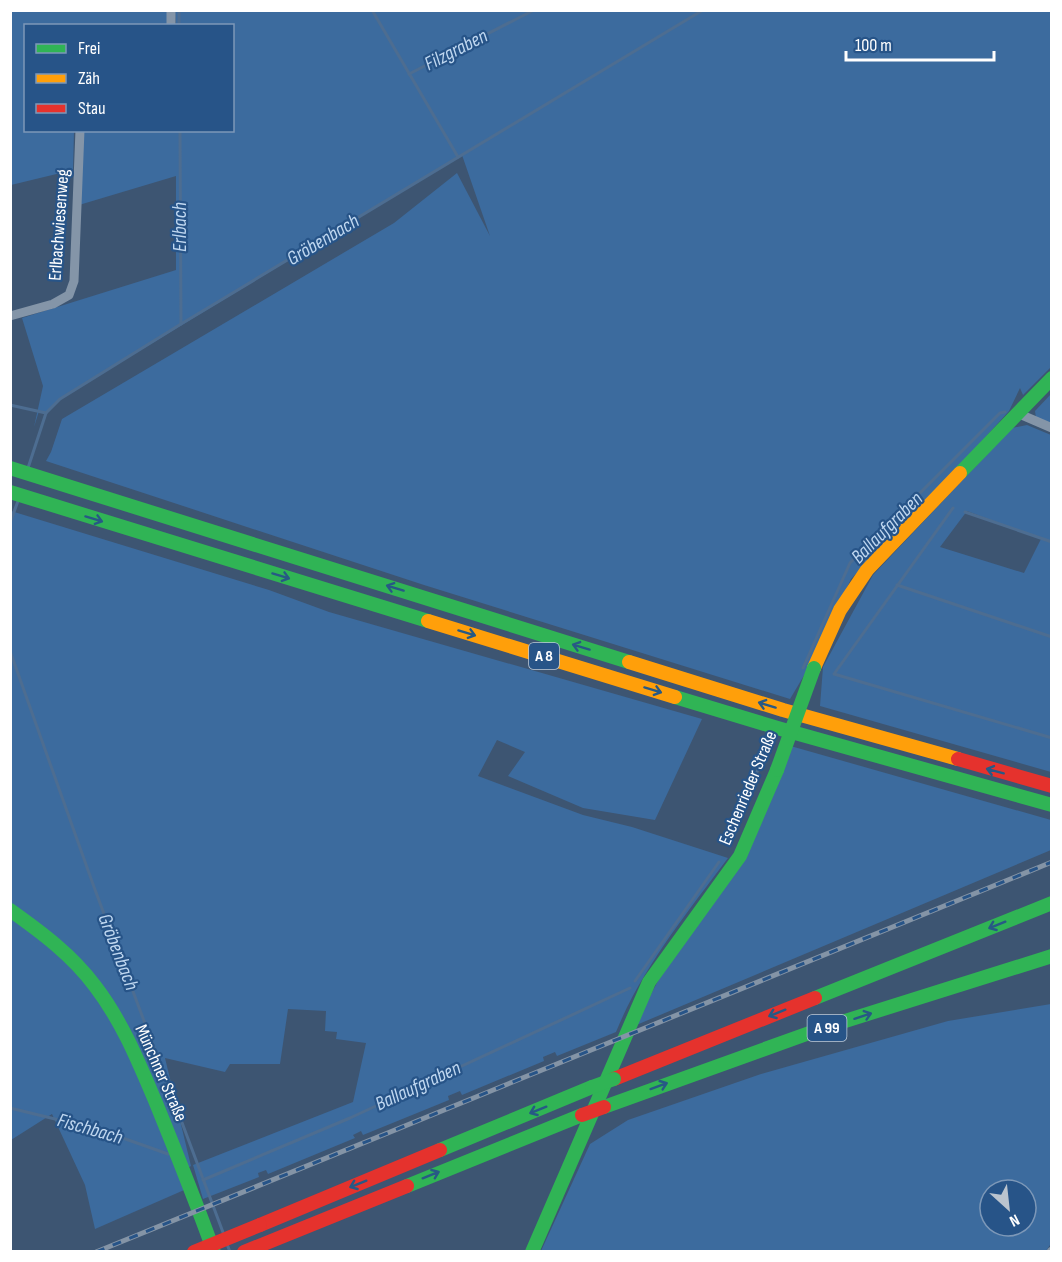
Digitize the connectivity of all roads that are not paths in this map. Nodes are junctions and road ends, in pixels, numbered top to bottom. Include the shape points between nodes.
1 (80, 132) edge
2 (10, 316) edge
3 (1052, 378) edge
4 (1017, 413) junction
5 (1052, 428) edge
6 (10, 468) edge
7 (10, 492) edge
8 (1052, 786) edge
9 (1052, 805) edge
10 (1052, 903) edge
11 (10, 910) edge
12 (1052, 956) edge
13 (194, 1251) edge
14 (214, 1251) edge
15 (244, 1251) edge
16 (532, 1251) edge

1 - 2 street, Erlbachwiesenweg via 74,281 69,295 53,304
3 - 4 main road, Eschenrieder Straße
4 - 5 street
4 - 16 main road, Eschenrieder Straße, bridge via 867,570 840,610 740,856 649,982
8 -> 6 main road, A 8 via 783,710
7 -> 9 main road, A 8 via 781,729
10 -> 13 main road, A 99, bridge
11 - 14 main road, Münchner Straße via 78,966 122,1027 184,1169
15 -> 12 main road, A 99, bridge via 722,1063

